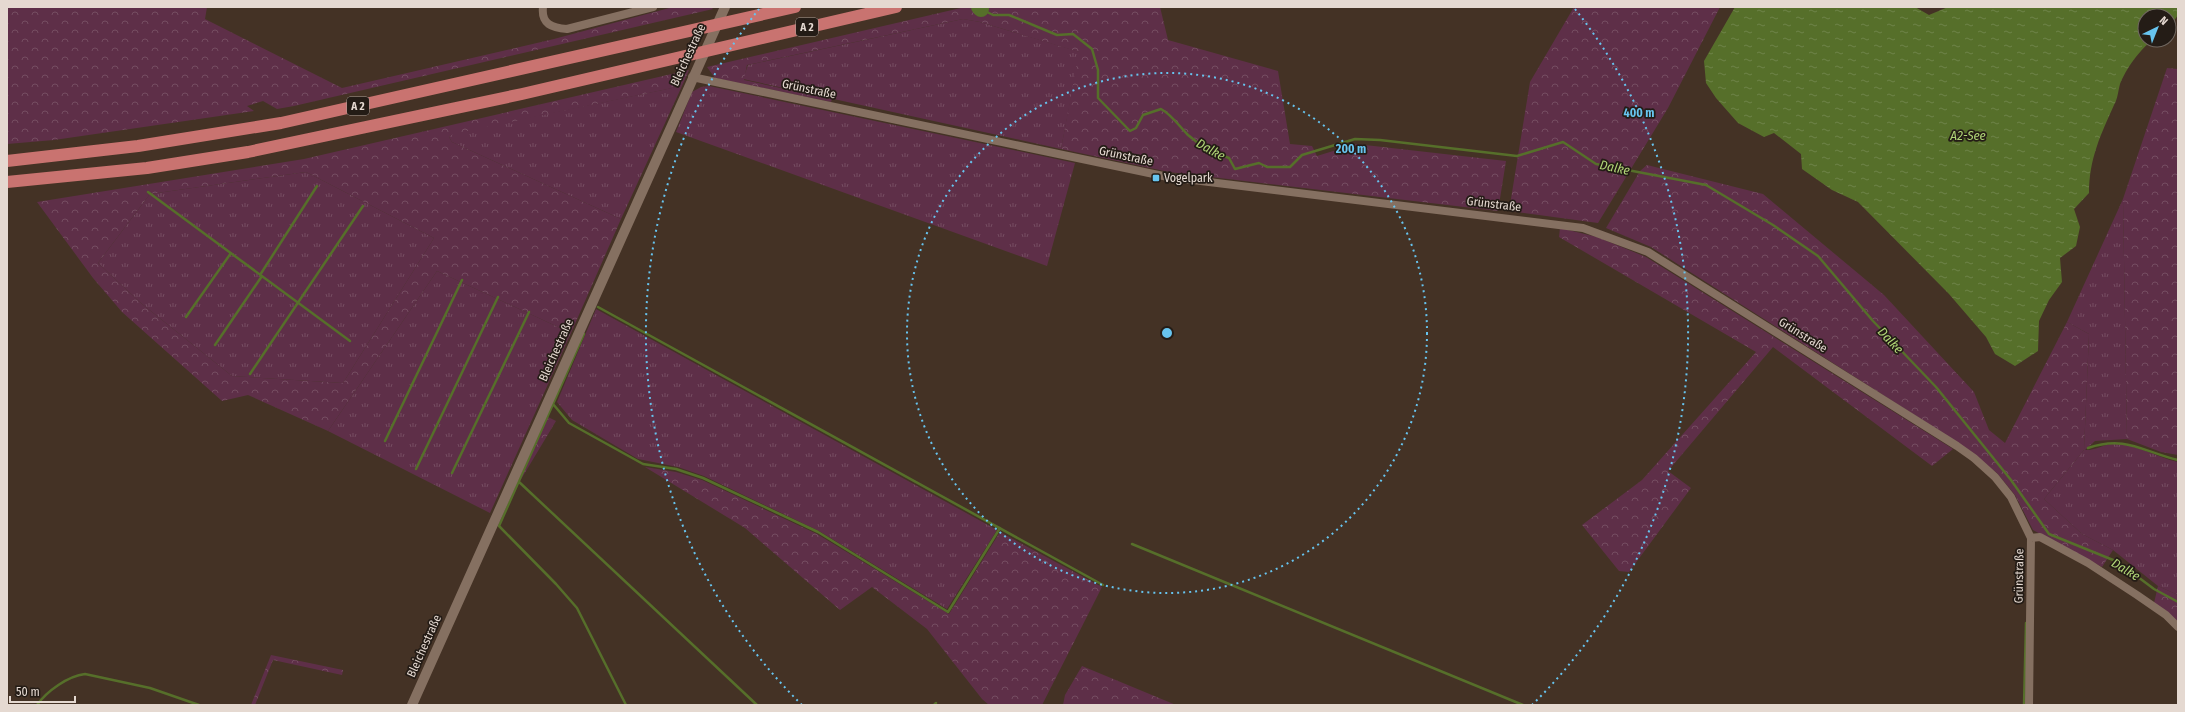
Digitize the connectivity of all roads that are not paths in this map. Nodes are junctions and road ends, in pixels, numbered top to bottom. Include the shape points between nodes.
1 (544, 7) edge
2 (653, 7) edge
3 (725, 7) edge
4 (795, 7) edge
5 (896, 7) edge
6 (692, 77) junction
7 (7, 161) edge
8 (7, 182) edge
9 (2031, 538) junction
10 (2178, 627) edge
11 (412, 705) edge
12 (2029, 705) edge

1 - 2 street via 542,15 545,22 553,28 567,29
3 - 6 street, Bleichestraße
4 - 7 highway, A 2 via 281,123 138,146
5 - 8 highway, A 2 via 496,100 248,152 147,168
6 - 9 street, Grünstraße via 1168,177 1509,218 1599,232 1648,252 1974,458 1995,477 2010,497
6 - 11 street, Bleichestraße
9 - 10 street via 2040,537 2088,563 2143,599
9 - 12 street, Grünstraße

